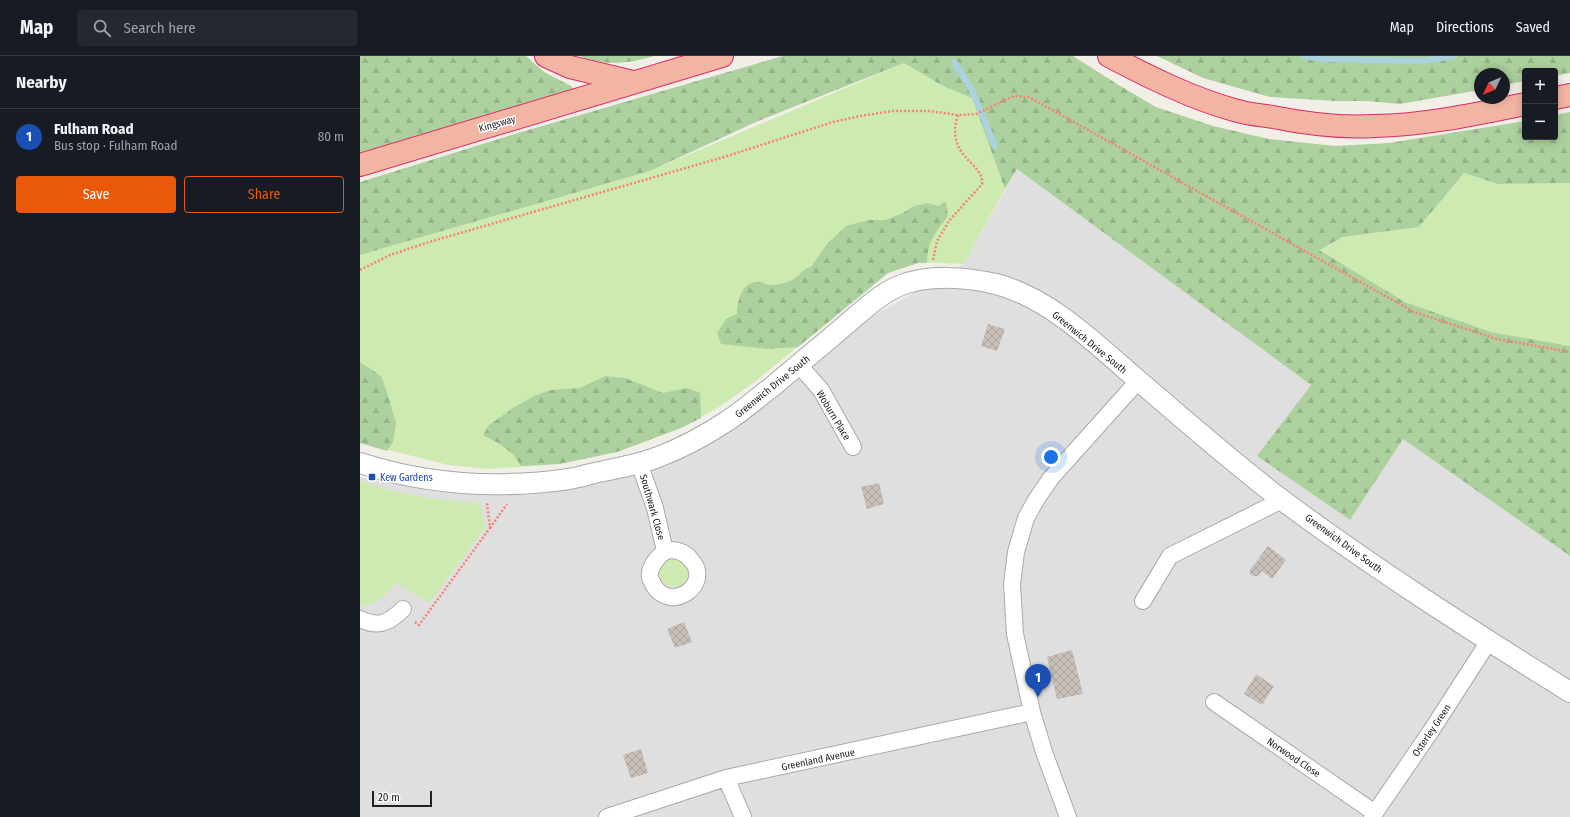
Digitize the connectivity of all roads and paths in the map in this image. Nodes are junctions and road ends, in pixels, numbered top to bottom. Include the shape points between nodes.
1 (546, 56) edge
2 (722, 56) edge
3 (1109, 56) edge
4 (634, 82) junction
5 (1570, 95) edge
6 (1558, 97) edge
7 (1522, 105) edge
8 (958, 115) junction
9 (360, 165) edge
10 (360, 270) edge
11 (928, 280) junction
12 (1570, 352) edge
13 (799, 365) junction
14 (1138, 380) junction
15 (853, 447) dead end
16 (360, 463) edge
17 (639, 463) junction
18 (520, 484) junction
19 (485, 485) junction
20 (1282, 500) junction
21 (490, 528) junction
22 (665, 551) dead end
23 (1143, 601) dead end
24 (403, 609) joint
25 (360, 619) edge
26 (1488, 641) junction
27 (1570, 692) edge
28 (1214, 702) dead end
29 (1032, 712) junction
30 (726, 778) junction
31 (1373, 815) edge
32 (606, 817) edge
33 (743, 817) edge
34 (1068, 817) edge

1 - 4 highway via 570,67
2 - 4 highway, Kingsway
3 - 7 highway via 1194,96 1228,108 1305,123 1375,126 1417,123
4 - 9 highway, Kingsway
5 - 6 highway
8 - 10 path via 929,111 893,111 833,122 724,157 429,242 390,255
8 - 11 path via 954,128 955,139 962,154 982,176 982,184 957,211 937,241
8 - 12 path via 979,113 1014,96 1029,97 1414,312 1497,338
11 - 13 street, Greenwich Drive South via 903,284 884,294
11 - 14 street, Greenwich Drive South via 958,279 984,282 1019,291 1076,328
13 - 15 street, Woburn Place via 820,390
13 - 17 street, Greenwich Drive South via 727,422 658,458
14 - 20 street, Greenwich Drive South
14 - 29 street via 1051,478 1024,524 1016,552 1013,591 1016,634
16 - 19 street, Greenwich Drive South via 384,471 427,479
17 - 18 street, Greenwich Drive South via 571,478
17 - 22 street, Southwark Close via 655,508
18 - 19 street, Greenwich Drive South
18 - 21 path
19 - 21 path
20 - 23 street via 1170,556
20 - 26 street, Greenwich Drive South via 1405,587
21 - 24 path via 418,625
24 - 25 street via 394,618 381,623 371,624
26 - 27 street, Greenwich Drive South
26 - 31 street, Osterley Green via 1431,731
28 - 31 street, Norwood Close
29 - 30 street, Greenland Avenue
29 - 34 street
30 - 32 street, Greenland Avenue
30 - 33 street

